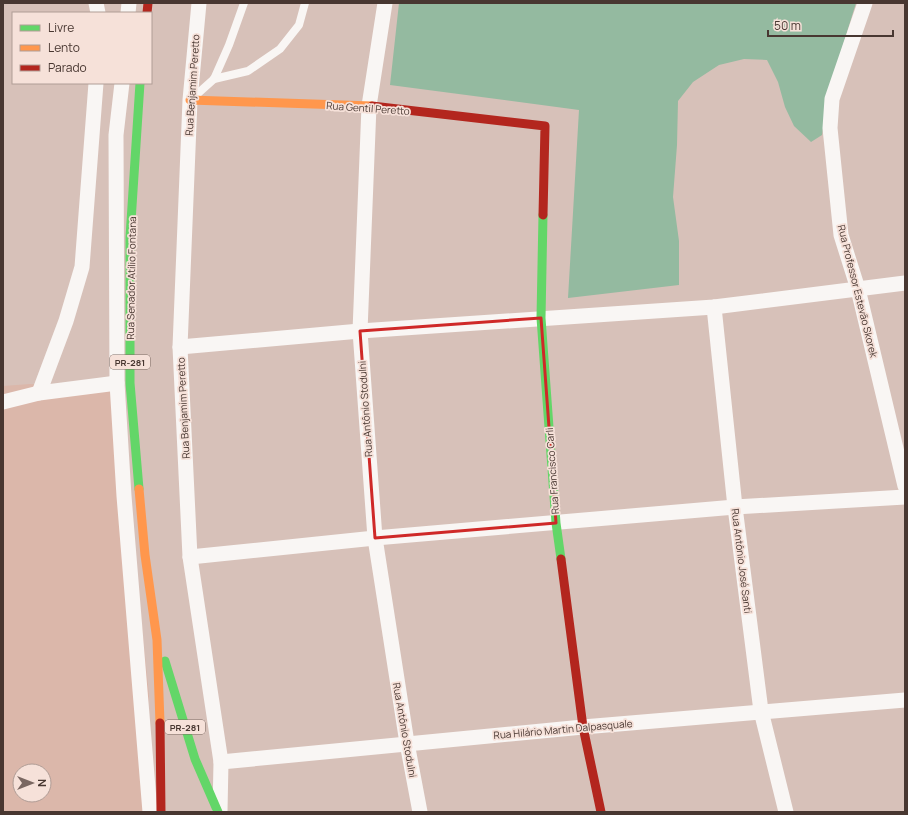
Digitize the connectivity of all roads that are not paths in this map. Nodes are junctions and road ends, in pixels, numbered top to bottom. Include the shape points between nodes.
1 (198, 3) edge
2 (244, 3) edge
3 (305, 3) edge
4 (385, 3) edge
5 (865, 3) edge
6 (214, 79) junction
7 (96, 84) edge
8 (122, 84) edge
9 (140, 84) edge
10 (190, 100) junction
11 (369, 106) junction
12 (545, 126) joint
13 (905, 283) edge
14 (858, 289) junction
15 (714, 307) junction
16 (541, 318) junction
17 (360, 331) junction
18 (180, 347) junction
19 (117, 384) junction
20 (39, 393) junction
21 (3, 402) edge
22 (905, 486) edge
23 (905, 497) edge
24 (735, 507) junction
25 (556, 523) junction
26 (375, 538) junction
27 (190, 557) junction
28 (157, 640) junction
29 (905, 700) edge
30 (761, 711) junction
31 (583, 727) junction
32 (407, 743) junction
33 (221, 762) junction
34 (150, 812) edge
35 (161, 812) edge
36 (219, 812) edge
37 (420, 812) edge
38 (601, 812) edge
39 (786, 812) edge

1 - 10 street, Rua Benjamim Peretto
2 - 6 lane
3 - 6 lane via 299,24 280,50 248,71
4 - 11 street, Rua Antônio Stodulni
5 - 14 street, Rua Professor Estevão Skorek via 832,99 830,128 841,235
6 - 10 lane
7 - 20 street via 82,267 66,321
8 - 19 street via 116,135
9 - 28 street, Rua Senador Atílio Fontana / PR-281 via 130,237 130,384 145,555
10 - 11 street, Rua Gentil Peretto
10 - 18 street, Rua Benjamim Peretto
11 - 12 street, Rua Gentil Peretto
11 - 17 street, Rua Antônio Stodulni
12 - 16 street, Rua Francisco Carli
13 - 14 street
14 - 15 street
14 - 22 street, Rua Professor Estevão Skorek
15 - 16 street
15 - 24 street, Rua Antônio José Santi
16 - 17 street
16 - 25 street, Rua Francisco Carli
17 - 18 street
17 - 26 street, Rua Antônio Stodulni
18 - 27 street, Rua Benjamim Peretto
19 - 20 street
19 - 34 street via 124,504
20 - 21 street
23 - 24 street
24 - 25 street
24 - 30 street, Rua Antônio José Santi
25 - 26 street
25 - 31 street, Rua Francisco Carli
26 - 27 street
26 - 32 street, Rua Antônio Stodulni
27 - 33 street, Rua Benjamim Peretto
28 - 35 street, Rua Senador Atílio Fontana / PR-281
28 - 36 street, Rua Senador Atílio Fontana / PR-281 via 173,682 189,742
29 - 30 street, Rua Hilário Martin Dalpasquale
30 - 31 street, Rua Hilário Martin Dalpasquale
30 - 39 street, Rua Antônio José Santi
31 - 32 street, Rua Hilário Martin Dalpasquale
31 - 38 street, Rua Francisco Carli
32 - 33 street, Rua Hilário Martin Dalpasquale
32 - 37 street, Rua Antônio Stodulni
33 - 36 street, Rua Benjamim Peretto

